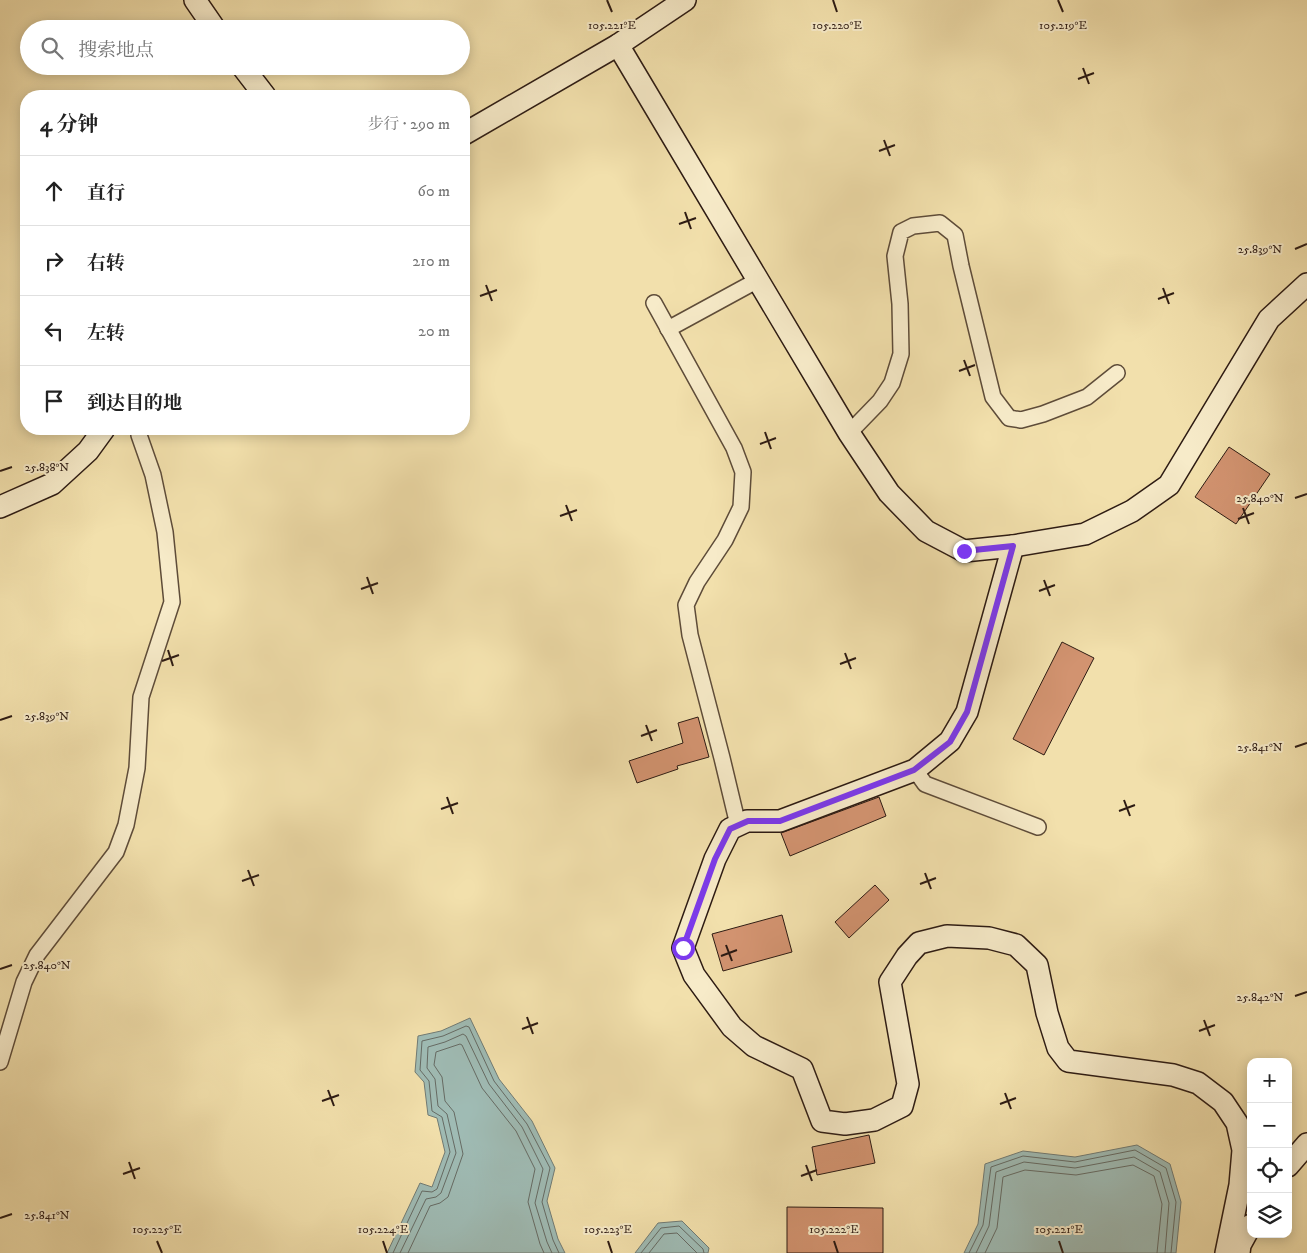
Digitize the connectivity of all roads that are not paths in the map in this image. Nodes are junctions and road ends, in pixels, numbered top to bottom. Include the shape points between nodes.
1 (195, 0) edge
2 (685, 0) edge
3 (209, 20) edge
4 (618, 45) junction
5 (249, 75) edge
6 (260, 90) edge
7 (470, 131) edge
8 (758, 280) junction
9 (1307, 284) edge
10 (654, 303) dead end
11 (668, 329) junction
12 (1117, 373) dead end
13 (849, 433) junction
14 (100, 435) edge
15 (139, 435) edge
16 (0, 507) edge
17 (1013, 546) junction
18 (914, 770) junction
19 (738, 825) junction
20 (1038, 827) dead end
21 (0, 1062) edge
22 (1307, 1144) edge
23 (1292, 1161) edge
24 (1247, 1232) edge
25 (1226, 1253) edge
26 (1239, 1253) edge

1 - 3 street
2 - 4 street
4 - 7 street
4 - 8 street
5 - 6 street
8 - 11 street
8 - 13 street
9 - 17 street via 1269,320 1168,485 1132,511 1085,534
10 - 11 street
11 - 19 street via 734,448 742,472 740,507 725,540 686,605 690,635
12 - 13 street via 1087,397 1021,420 1009,418 993,397 955,235 940,223 913,226 901,232 895,256 901,354 892,383 880,401
13 - 17 street via 890,493 926,531 964,551
14 - 16 street via 88,451 52,484
15 - 21 street via 153,476 165,532 172,602 141,697 137,768 126,825 116,852 36,955 24,982
17 - 18 street via 967,712 950,742
18 - 19 street via 780,821 748,821
18 - 20 street via 925,784
19 - 25 street via 730,829 715,859 683,948 694,975 732,1027 754,1046 802,1069 822,1121 845,1124 874,1120 902,1106 908,1084 890,982 919,943 947,936 989,938 1016,945 1037,965 1046,1013 1058,1048 1068,1061 1173,1075 1198,1083 1224,1102 1237,1123 1243,1150 1240,1185
22 - 23 street
24 - 26 street

